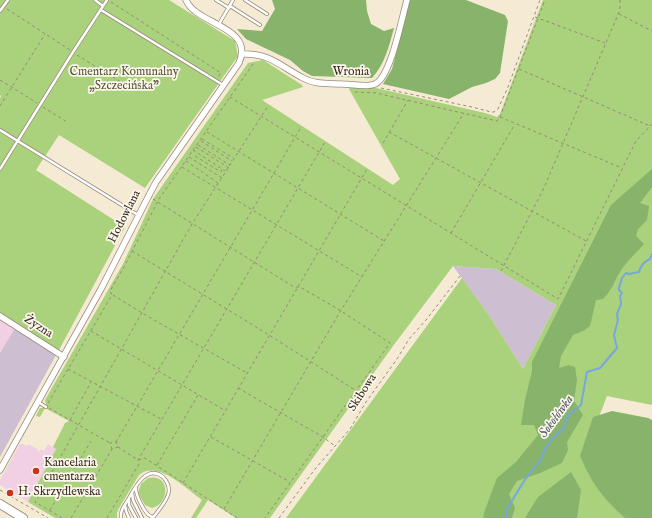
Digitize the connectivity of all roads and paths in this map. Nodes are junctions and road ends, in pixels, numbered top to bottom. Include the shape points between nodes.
1 (8, 0) edge
2 (95, 0) edge
3 (107, 0) edge
4 (186, 0) edge
5 (216, 0) edge
6 (234, 0) edge
7 (245, 0) edge
8 (407, 0) edge
9 (540, 0) edge
10 (545, 0) edge
11 (620, 0) edge
12 (3, 6) junction
13 (103, 6) junction
14 (229, 7) junction
15 (101, 10) junction
16 (0, 11) edge
17 (267, 14) dead end
18 (618, 14) junction
19 (534, 16) junction
20 (538, 18) junction
21 (219, 25) junction
22 (260, 25) dead end
23 (652, 32) edge
24 (45, 34) junction
25 (606, 43) junction
26 (73, 52) junction
27 (242, 54) junction
28 (252, 64) dead end
29 (518, 69) junction
30 (0, 80) edge
31 (215, 80) junction
32 (376, 84) junction
33 (126, 85) dead end
34 (224, 86) junction
35 (12, 87) junction
36 (355, 92) dead end
37 (230, 97) junction
38 (582, 97) junction
39 (408, 100) junction
40 (0, 106) edge
41 (40, 106) junction
42 (268, 106) dead end
43 (464, 113) junction
44 (261, 116) junction
45 (500, 117) junction
46 (66, 122) dead end
47 (515, 123) junction
48 (652, 124) edge
49 (650, 126) junction
50 (301, 127) dead end
51 (0, 130) edge
52 (206, 132) junction
53 (389, 132) junction
54 (295, 137) junction
55 (202, 138) junction
56 (17, 140) junction
57 (200, 140) junction
58 (325, 142) dead end
59 (383, 143) dead end
60 (563, 143) junction
61 (196, 146) junction
62 (193, 150) junction
63 (238, 152) junction
64 (318, 152) junction
65 (195, 156) dead end
66 (189, 157) junction
67 (436, 158) junction
68 (234, 159) junction
69 (186, 161) junction
70 (232, 161) junction
71 (230, 165) junction
72 (182, 167) junction
73 (229, 168) junction
74 (623, 168) junction
75 (0, 169) edge
76 (222, 169) junction
77 (367, 169) dead end
78 (226, 172) junction
79 (274, 173) junction
80 (222, 178) junction
81 (361, 179) junction
82 (219, 183) junction
83 (480, 183) junction
84 (216, 188) junction
85 (297, 188) junction
86 (148, 196) junction
87 (158, 202) junction
88 (406, 206) junction
89 (252, 210) junction
90 (532, 212) junction
91 (340, 214) junction
92 (138, 215) junction
93 (192, 224) junction
94 (276, 224) junction
95 (450, 234) junction
96 (384, 241) junction
97 (587, 242) junction
98 (230, 248) junction
99 (132, 251) junction
100 (319, 251) junction
101 (254, 262) junction
102 (504, 266) junction
103 (501, 271) dead end
104 (166, 272) junction
105 (460, 276) dead end
106 (362, 278) junction
107 (297, 287) junction
108 (203, 294) junction
109 (112, 295) junction
110 (226, 309) junction
111 (340, 312) junction
112 (142, 314) junction
113 (0, 316) edge
114 (90, 331) junction
115 (179, 335) junction
116 (269, 335) junction
117 (203, 348) junction
118 (121, 350) junction
119 (64, 357) junction
120 (311, 362) junction
121 (68, 369) junction
122 (158, 371) junction
123 (247, 373) junction
124 (91, 382) junction
125 (182, 385) junction
126 (100, 387) junction
127 (238, 388) junction
128 (356, 391) junction
129 (198, 394) junction
130 (38, 402) junction
131 (46, 406) junction
132 (137, 406) junction
133 (225, 410) junction
134 (281, 413) junction
135 (162, 419) junction
136 (70, 420) junction
137 (79, 424) junction
138 (210, 436) junction
139 (323, 437) junction
140 (91, 441) dead end
141 (116, 442) junction
142 (110, 443) junction
143 (336, 446) junction
144 (118, 447) junction
145 (112, 449) junction
146 (138, 460) junction
147 (253, 461) junction
148 (156, 466) junction
149 (0, 470) edge
150 (183, 483) junction
151 (290, 483) junction
152 (137, 484) junction
153 (0, 490) edge
154 (133, 491) junction
155 (129, 497) junction
156 (126, 502) junction
157 (0, 504) edge
158 (224, 509) junction
159 (49, 510) junction
160 (154, 517) edge
161 (23, 518) edge
162 (48, 518) edge
163 (62, 518) edge
164 (72, 518) edge
165 (106, 518) edge
166 (121, 518) edge
167 (129, 518) edge
168 (136, 518) edge
169 (142, 518) edge
170 (237, 518) edge
171 (265, 518) edge
172 (279, 518) edge

1 - 12 lane
2 - 13 lane
3 - 13 lane
3 - 31 path via 221,73
4 - 21 street via 192,9
5 - 14 lane
6 - 14 lane
7 - 17 lane
8 - 32 street, Wronia via 390,63
9 - 19 path
10 - 20 path
11 - 18 path
12 - 16 lane
12 - 24 path
13 - 15 lane
14 - 21 lane
14 - 22 lane
15 - 26 lane
15 - 31 lane
18 - 23 path
18 - 25 path
19 - 20 path
19 - 32 path via 508,87 498,109 494,112 381,88
20 - 25 path
20 - 29 path
21 - 27 street via 238,40 242,46
24 - 26 path
24 - 35 path
25 - 38 path
26 - 33 path
26 - 41 lane
27 - 32 street, Wronia via 264,56 315,83
27 - 34 street, Hodowlana
28 - 37 path
29 - 38 path
29 - 45 path
30 - 35 path
31 - 34 lane
34 - 86 street, Hodowlana
35 - 40 path
35 - 41 path
36 - 39 path via 376,93
37 - 44 path
37 - 52 path
38 - 49 path
38 - 60 path
39 - 43 path
39 - 53 path
41 - 46 path
41 - 56 lane
42 - 44 path
43 - 45 path via 495,121
43 - 67 path
44 - 54 path
44 - 63 path
45 - 47 path
47 - 60 path
47 - 83 path
48 - 49 path
49 - 74 path via 636,141
50 - 54 path
51 - 56 lane
52 - 55 path
52 - 63 path
53 - 59 path
53 - 67 path
54 - 64 path
54 - 79 path
55 - 57 path
55 - 68 path
56 - 75 lane
56 - 92 lane
57 - 61 path
57 - 70 path
58 - 64 path
60 - 74 path
60 - 90 path
61 - 62 path
61 - 71 path
61 - 73 path
62 - 66 path
62 - 76 path
63 - 68 path
63 - 79 path
64 - 81 path
64 - 85 path
65 - 76 path via 221,172
66 - 69 path
66 - 80 path
67 - 83 path
67 - 88 path
68 - 70 path
69 - 72 path
69 - 82 path
70 - 71 path
71 - 73 path
72 - 84 path
72 - 87 path
73 - 78 path
74 - 97 path
76 - 78 path
77 - 81 path
78 - 80 path
79 - 85 path
79 - 89 path
80 - 82 path
81 - 88 path
81 - 91 path
82 - 84 path
83 - 90 path
83 - 95 path
84 - 89 path
84 - 93 path
85 - 91 path
85 - 94 path
86 - 87 path
86 - 92 street, Hodowlana
87 - 93 path
87 - 99 path
88 - 95 path
88 - 96 path
89 - 94 path
89 - 98 path
90 - 97 path
90 - 102 path
91 - 96 path
91 - 100 path
92 - 119 street, Hodowlana
93 - 98 path
93 - 104 path
94 - 100 path
94 - 101 path
95 - 102 path
96 - 106 path
97 - 102 path via 558,299
98 - 101 path
98 - 108 path
99 - 104 path
99 - 109 path via 110,291
100 - 106 path
100 - 107 path
101 - 107 path
101 - 110 path
102 - 103 path
104 - 108 path
104 - 112 path
105 - 143 path, Skibowa via 409,339 350,430
106 - 111 path
107 - 111 path
107 - 116 path
108 - 110 path
108 - 115 path
109 - 112 path
109 - 114 path
110 - 116 path
110 - 117 path
111 - 120 path
111 - 128 path via 390,343
112 - 115 path
112 - 118 path
113 - 119 street, Żyzna
114 - 118 path
114 - 121 path
115 - 117 path
115 - 122 path
116 - 120 path
116 - 123 path
117 - 123 path
117 - 125 path
118 - 122 path
118 - 126 path
119 - 130 street, Hodowlana
120 - 128 path
120 - 134 path
121 - 124 path
121 - 131 path
122 - 125 path
122 - 132 path
123 - 127 path
124 - 126 path
124 - 136 path
125 - 129 path
125 - 135 path
126 - 132 path
126 - 137 path
127 - 133 path
127 - 134 path
128 - 139 path
129 - 133 path
129 - 148 path
130 - 131 lane
130 - 149 street, Hodowlana
131 - 136 path
132 - 135 path
132 - 141 path
133 - 138 path
134 - 139 path
134 - 147 path
135 - 146 path
136 - 137 path
137 - 142 path
137 - 159 path via 35,502
138 - 147 path
138 - 150 path
139 - 143 path
139 - 151 path
140 - 159 path
141 - 142 path
141 - 144 path
142 - 145 path
143 - 172 path, Skibowa via 315,469
144 - 145 path
144 - 146 path
145 - 164 path
146 - 148 path via 145,458
146 - 165 path
147 - 151 path
147 - 158 path
148 - 150 path
150 - 158 path
151 - 171 path
152 - 154 lane
152 - 160 lane via 136,494 147,514
152 - 160 lane via 145,476 153,474 161,476 167,482 168,495
153 - 162 path
154 - 155 lane
154 - 169 lane via 133,500
155 - 156 lane
155 - 168 lane via 129,505
156 - 166 lane via 121,511
156 - 167 lane via 125,509
157 - 161 main road
158 - 170 path
159 - 163 path

